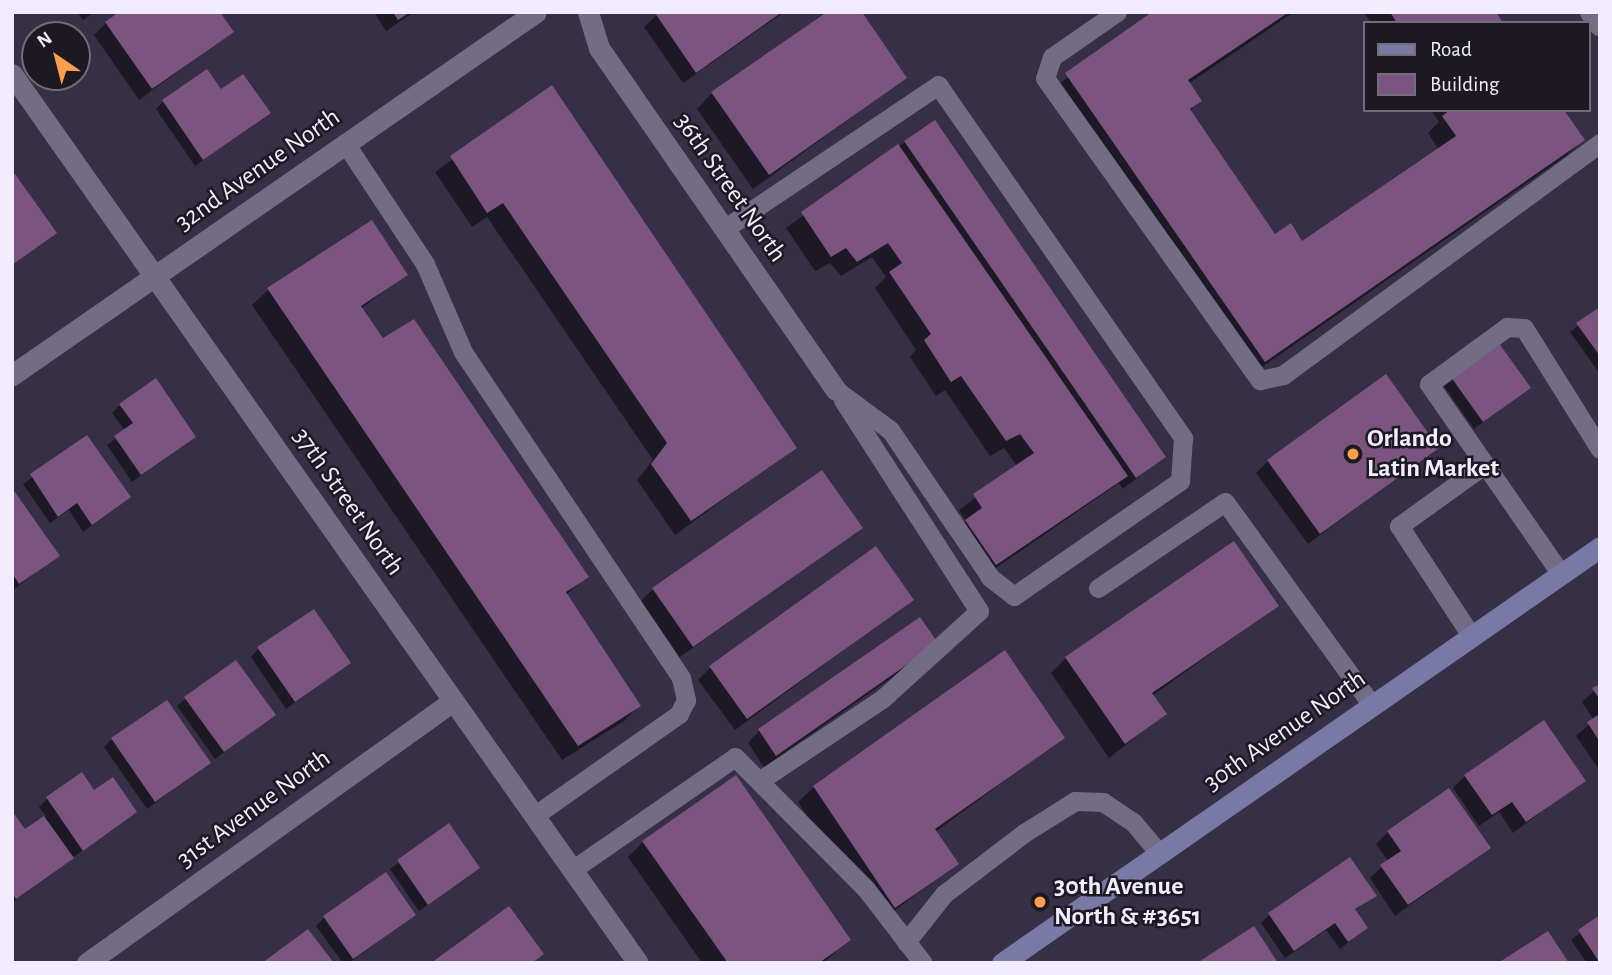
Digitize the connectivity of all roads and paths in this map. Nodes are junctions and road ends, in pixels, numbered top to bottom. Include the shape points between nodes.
1 (536, 12) edge
2 (588, 12) edge
3 (1116, 12) edge
4 (12, 74) edge
5 (345, 143) junction
6 (1600, 143) edge
7 (724, 229) junction
8 (154, 275) junction
9 (12, 375) edge
10 (836, 390) junction
11 (1600, 449) edge
12 (1484, 465) junction
13 (1600, 547) edge
14 (1561, 574) junction
15 (1098, 588) dead end
16 (1472, 637) junction
17 (453, 701) junction
18 (1371, 704) junction
19 (759, 781) junction
20 (534, 816) junction
21 (1159, 853) junction
22 (572, 870) junction
23 (906, 942) junction
24 (87, 963) edge
25 (638, 963) edge
26 (923, 963) edge
27 (1002, 963) edge

1 - 5 street, 32nd Avenue North
2 - 7 street, 36th Street North via 599,48
3 - 6 lane via 1052,57 1045,78 1260,380 1283,375
4 - 8 street, 37th Street North
5 - 8 street, 32nd Avenue North
5 - 20 lane via 425,264 463,352 681,678 686,700 679,714
7 - 10 street, 36th Street North
7 - 10 lane via 938,85 1183,438 1180,481 1014,596 990,577 890,430
8 - 9 street, 32nd Avenue North
8 - 17 street, 37th Street North
10 - 19 lane via 979,611 882,699
11 - 12 lane via 1524,328 1507,327 1429,384
12 - 14 lane
12 - 16 lane via 1399,526
13 - 14 street, 30th Avenue North
14 - 16 street, 30th Avenue North
15 - 18 lane via 1225,502
16 - 18 street, 30th Avenue North
17 - 20 street, 37th Street North
17 - 24 street, 31st Avenue North
18 - 21 street, 30th Avenue North
19 - 22 lane via 735,757
19 - 23 lane via 866,889
20 - 22 street, 37th Street North
21 - 23 lane via 1133,822 1103,802 1075,801 944,894
21 - 27 street, 30th Avenue North
22 - 25 street, 37th Street North
23 - 26 lane

